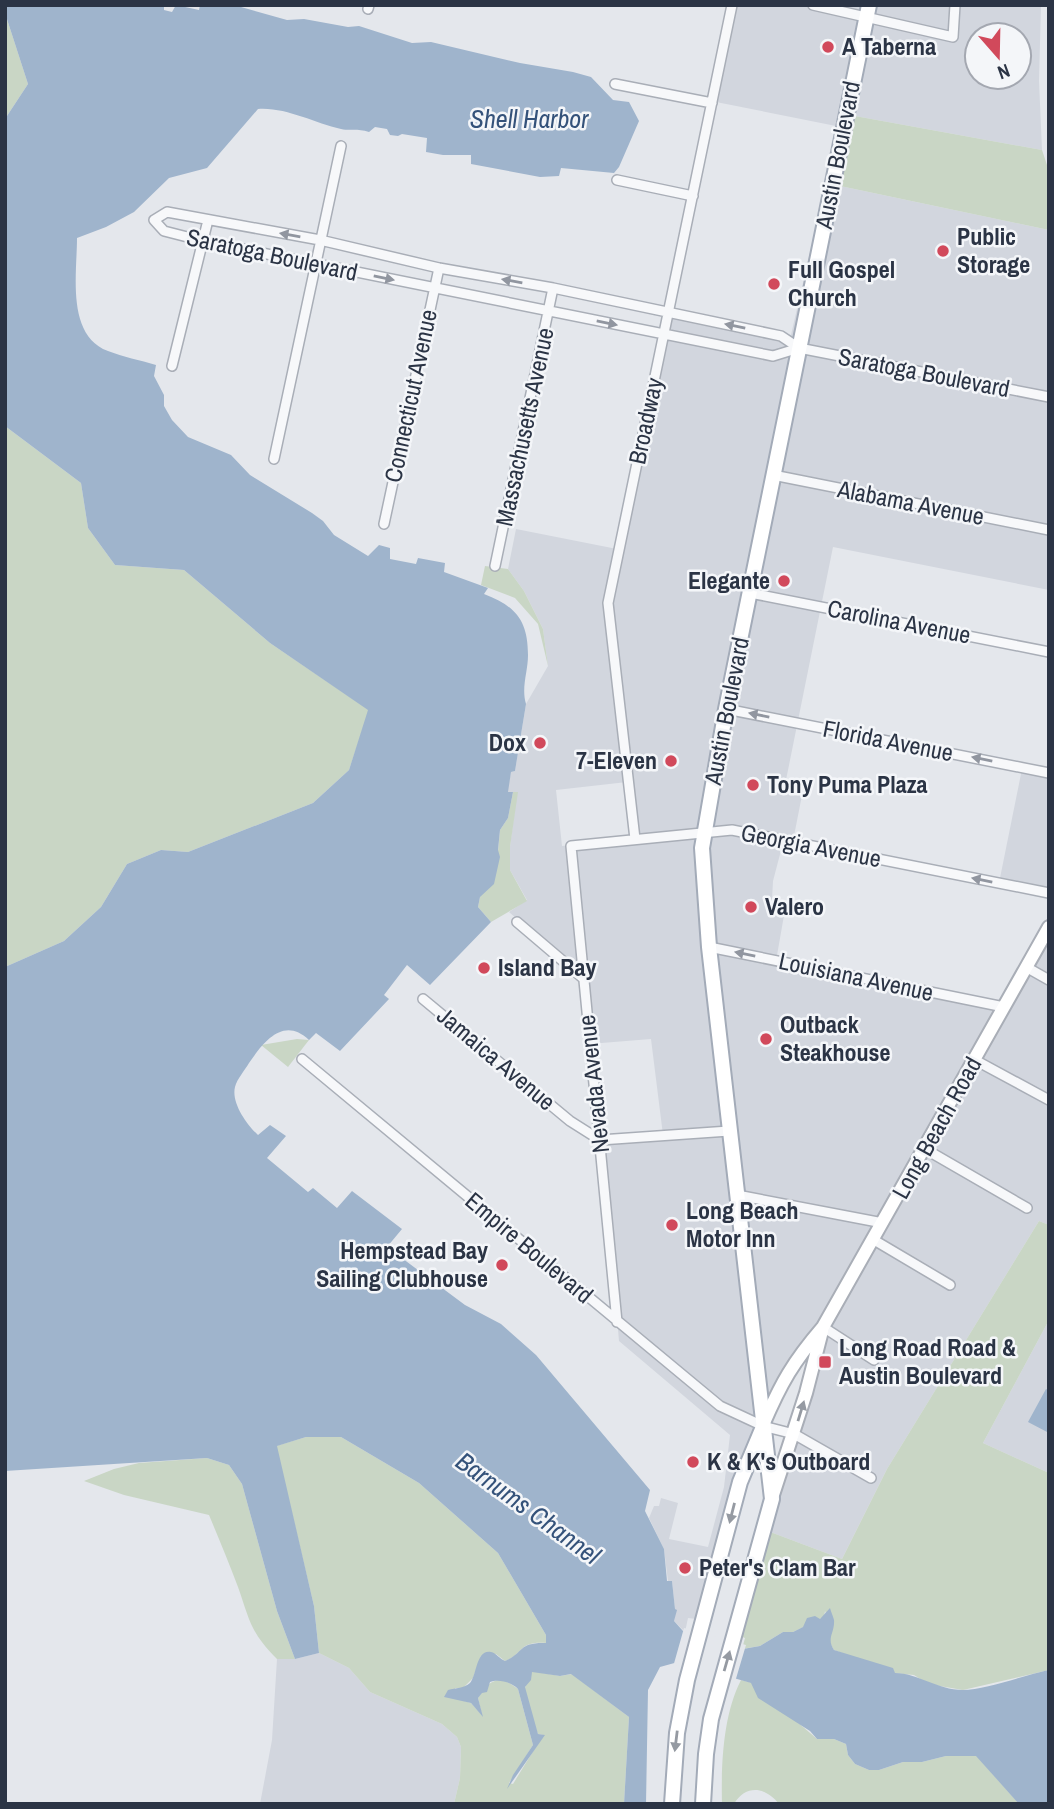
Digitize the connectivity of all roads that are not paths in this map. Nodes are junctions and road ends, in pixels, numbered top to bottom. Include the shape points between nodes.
1 (732, 5) edge
2 (813, 5) edge
3 (955, 5) edge
4 (867, 11) edge
5 (615, 84) dead end
6 (712, 103) junction
7 (341, 146) dead end
8 (617, 180) dead end
9 (694, 196) junction
10 (208, 220) junction
11 (320, 240) junction
12 (203, 242) junction
13 (316, 264) junction
14 (439, 268) junction
15 (434, 288) junction
16 (553, 288) junction
17 (549, 312) junction
18 (669, 313) junction
19 (664, 334) junction
20 (799, 348) junction
21 (172, 366) dead end
22 (1049, 397) edge
23 (274, 459) dead end
24 (773, 475) junction
25 (384, 524) dead end
26 (1049, 530) edge
27 (495, 566) dead end
28 (750, 593) junction
29 (1049, 652) edge
30 (726, 709) junction
31 (1049, 773) edge
32 (704, 833) junction
33 (635, 839) junction
34 (571, 846) joint
35 (1049, 893) edge
36 (517, 922) dead end
37 (1049, 927) edge
38 (709, 947) junction
39 (1026, 967) junction
40 (584, 979) junction
41 (1049, 980) edge
42 (423, 999) dead end
43 (1004, 1007) junction
44 (302, 1059) dead end
45 (975, 1060) junction
46 (1049, 1101) edge
47 (729, 1131) junction
48 (600, 1140) junction
49 (925, 1149) junction
50 (737, 1195) junction
51 (1027, 1208) dead end
52 (883, 1223) junction
53 (874, 1240) junction
54 (950, 1285) dead end
55 (617, 1322) junction
56 (823, 1327) junction
57 (874, 1360) dead end
58 (763, 1426) junction
59 (794, 1434) junction
60 (872, 1478) dead end
61 (772, 1499) junction
62 (672, 1804) edge
63 (703, 1804) edge

1 - 6 street, Broadway
2 - 4 street
3 - 4 street via 953,37
4 - 20 main road, Austin Boulevard
5 - 6 street
6 - 9 street, Broadway
7 - 11 street
8 - 9 street
9 - 18 street, Broadway
11 -> 10 street, Saratoga Boulevard
10 - 12 street
10 - 12 street, Saratoga Boulevard via 166,212 154,220 164,231
11 - 13 street
11 - 14 street, Saratoga Boulevard
12 - 13 street, Saratoga Boulevard
12 - 21 street
13 -> 15 street, Saratoga Boulevard
13 - 23 street
14 - 15 street, Connecticut Avenue
16 -> 14 street, Saratoga Boulevard
15 - 17 street, Saratoga Boulevard
15 - 25 street, Connecticut Avenue
16 - 17 street, Massachusetts Avenue
16 - 18 street, Saratoga Boulevard
17 -> 19 street, Saratoga Boulevard
17 - 27 street, Massachusetts Avenue
18 - 19 street, Broadway
20 -> 18 street, Saratoga Boulevard via 781,336
19 - 20 street, Saratoga Boulevard via 773,356
19 - 33 street, Broadway via 608,603
20 - 22 street, Saratoga Boulevard
20 - 24 main road, Austin Boulevard
24 - 26 street, Alabama Avenue
24 - 28 main road, Austin Boulevard
28 - 29 street, Carolina Avenue
28 - 30 main road, Austin Boulevard
31 -> 30 street, Florida Avenue
30 - 32 main road, Austin Boulevard
32 - 33 street, Georgia Avenue
35 -> 32 street, Georgia Avenue via 732,830
32 - 38 main road, Austin Boulevard
33 - 34 street, Georgia Avenue
34 - 40 street, Nevada Avenue
36 - 40 street
37 - 39 main road, Long Beach Road
43 -> 38 street, Louisiana Avenue
38 - 47 main road, Austin Boulevard
39 - 41 street
39 - 43 main road, Long Beach Road
40 - 48 street, Nevada Avenue
42 - 48 street, Jamaica Avenue via 570,1121
43 - 45 main road, Long Beach Road
44 - 55 street, Empire Boulevard
45 - 46 street
45 - 49 main road, Long Beach Road
47 - 48 street
47 - 50 main road, Austin Boulevard
48 - 55 street, Nevada Avenue
49 - 51 street
49 - 52 main road, Long Beach Road
50 - 52 street
50 - 58 main road, Austin Boulevard
52 - 53 main road, Long Beach Road
53 - 54 street
53 - 56 main road, Long Beach Road
55 - 58 street, Empire Boulevard via 720,1406
56 - 57 street
56 - 58 main road, Long Beach Road via 780,1385
59 -> 56 main road, Long Beach Road
58 - 59 street, Empire Boulevard
58 - 61 main road, Long Beach Road
58 -> 62 main road, Long Beach Road via 740,1482 687,1680 672,1770
59 - 60 street, Empire Boulevard
59 - 61 main road, Long Beach Road
63 -> 61 main road, Long Beach Road via 706,1754 719,1689

